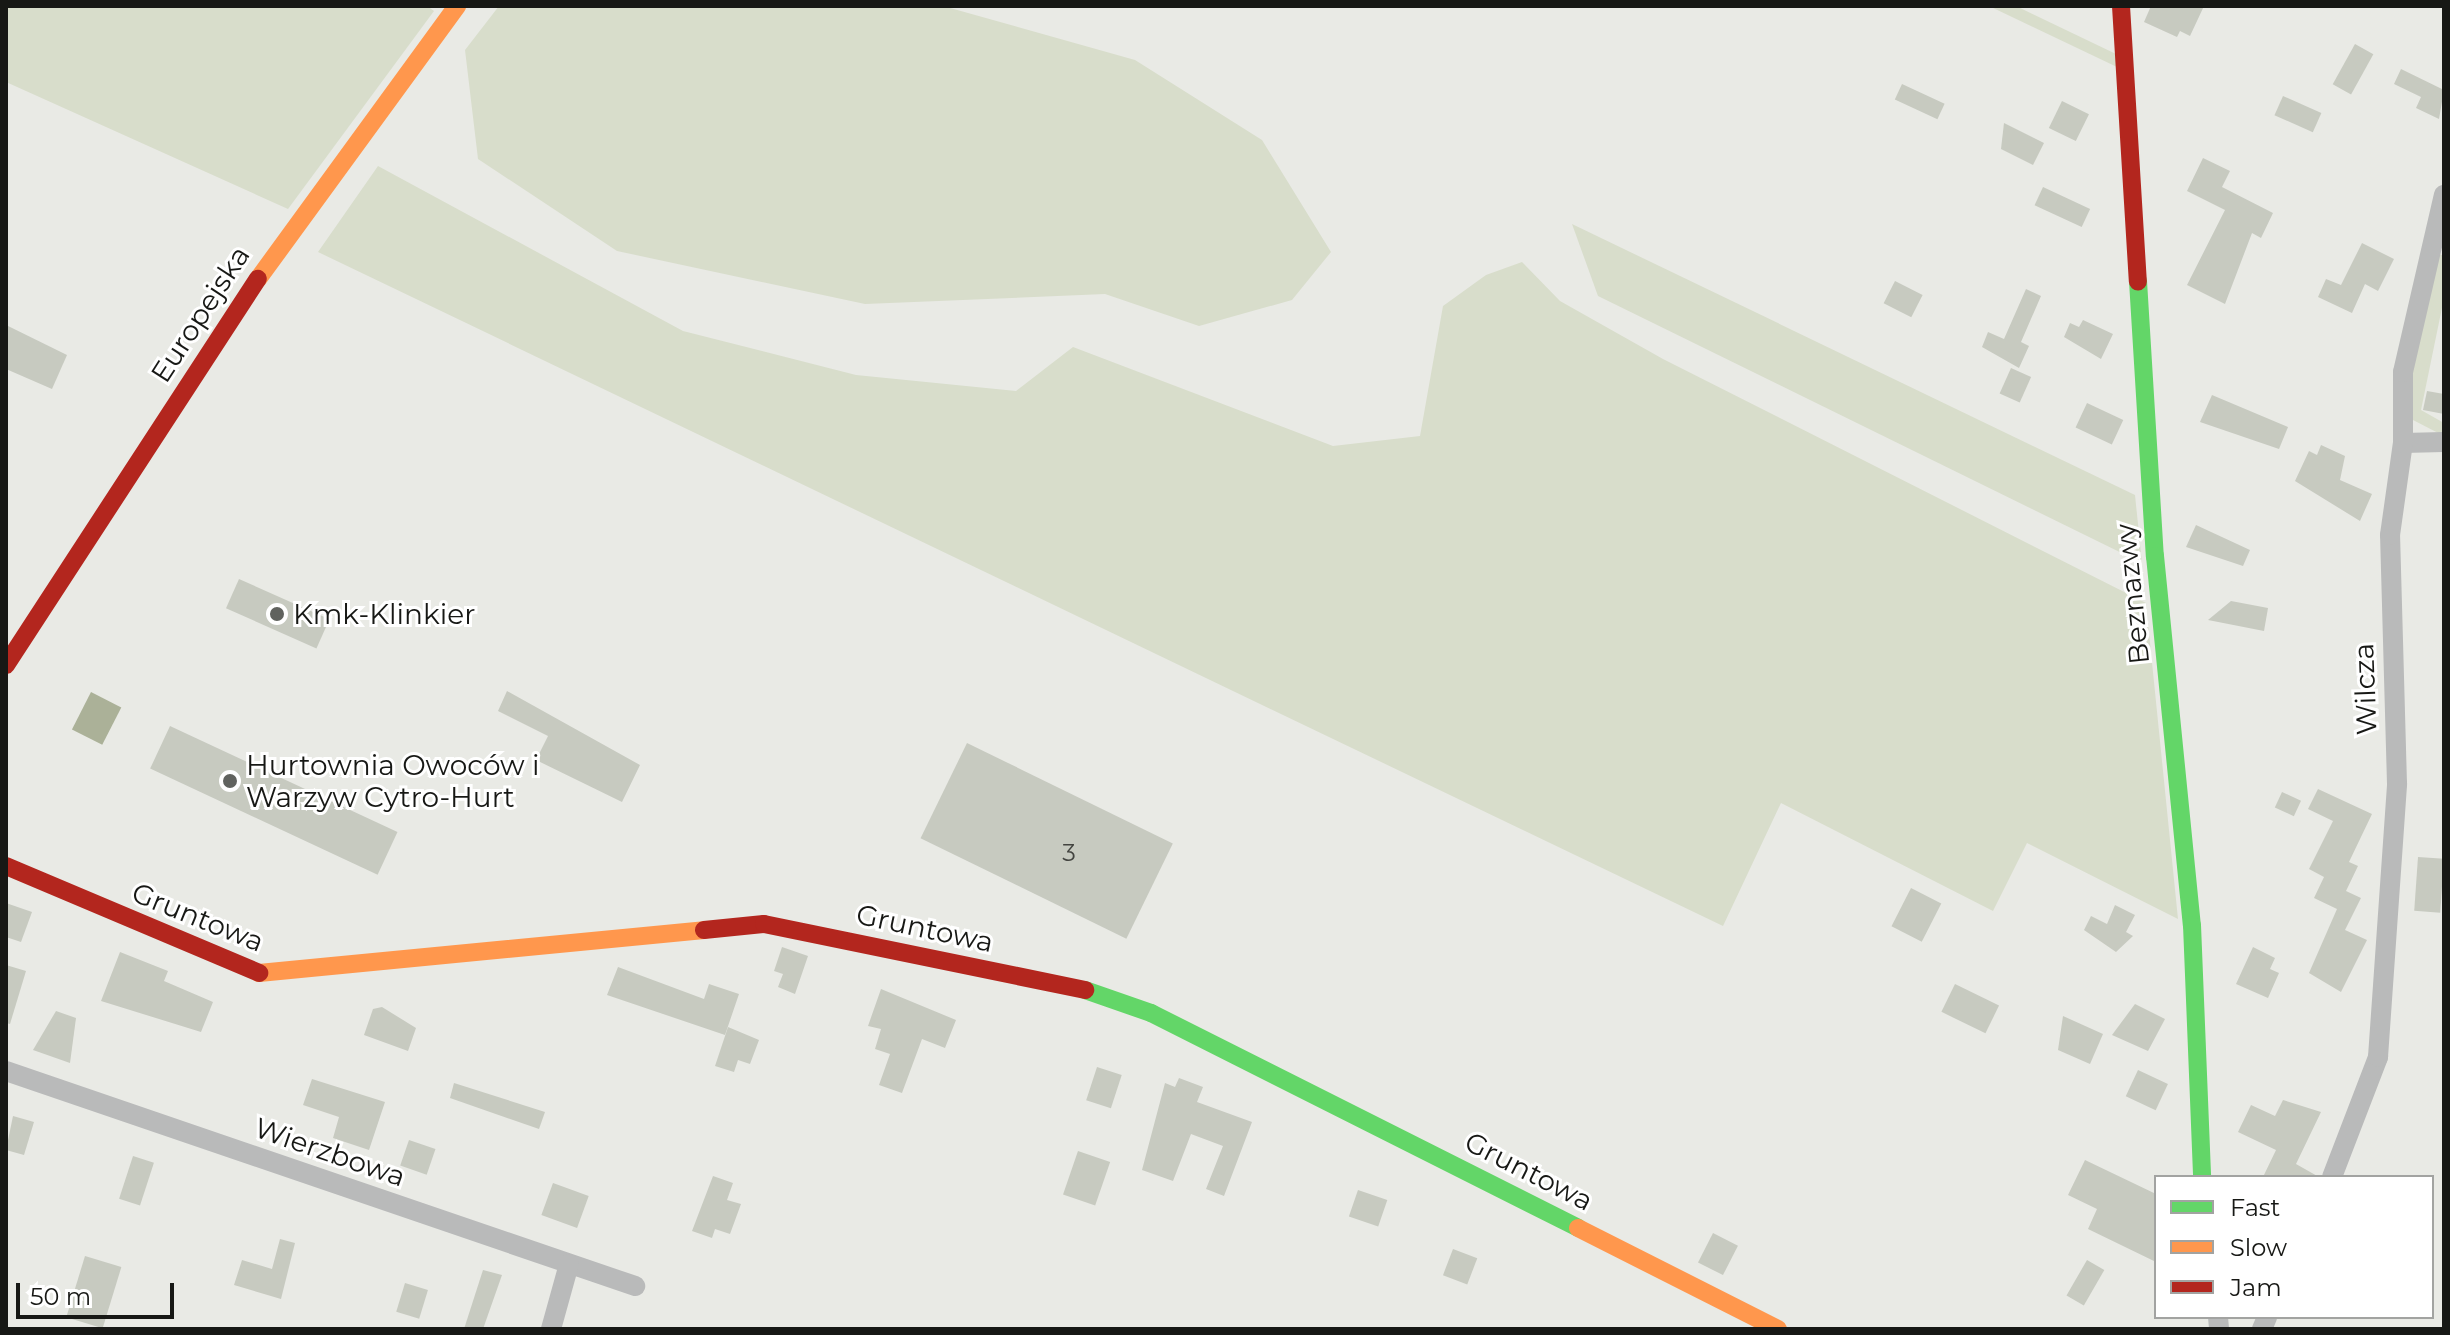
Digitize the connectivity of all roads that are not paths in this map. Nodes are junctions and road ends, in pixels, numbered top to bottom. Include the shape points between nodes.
1 (457, 6) edge
2 (2121, 6) edge
3 (2444, 195) edge
4 (2444, 442) edge
5 (2403, 443) junction
6 (6, 665) edge
7 (6, 866) edge
8 (6, 1071) edge
9 (2202, 1175) edge
10 (2333, 1175) edge
11 (569, 1264) junction
12 (635, 1286) dead end
13 (551, 1329) edge
14 (1778, 1329) edge

1 - 6 street, Europejska via 299,215
2 - 9 street, Beznazwy via 2155,556 2192,925
3 - 5 street, Wilcza via 2403,372
4 - 5 street
5 - 10 street, Wilcza via 2390,535 2397,784 2378,1057
7 - 14 street, Gruntowa via 264,975 764,924 1099,993 1151,1013
8 - 11 street, Wierzbowa
11 - 12 street, Wierzbowa
11 - 13 street

